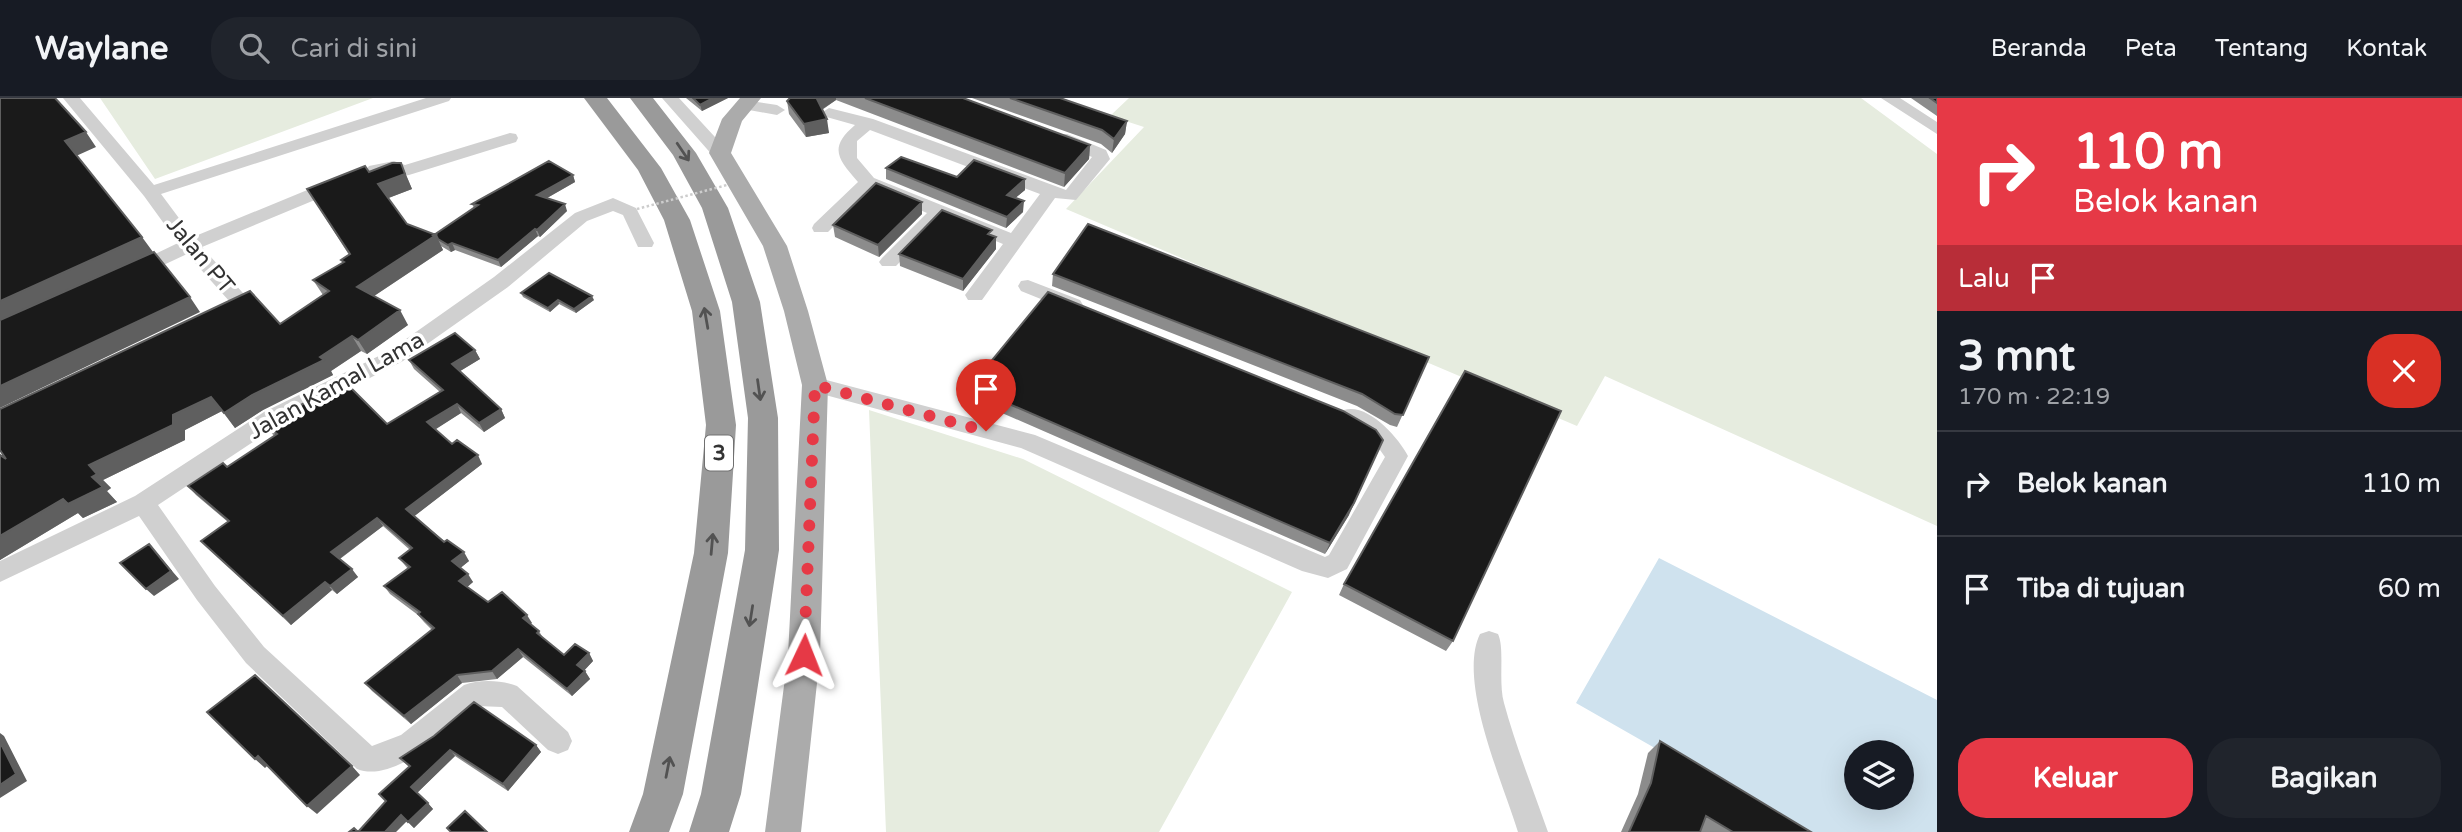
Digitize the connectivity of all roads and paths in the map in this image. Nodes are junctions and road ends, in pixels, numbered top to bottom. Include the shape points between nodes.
1 (71, 98) edge
2 (443, 98) edge
3 (595, 98) edge
4 (641, 98) edge
5 (670, 98) edge
6 (1889, 98) edge
7 (748, 101) edge
8 (780, 107) edge
9 (829, 113) dead end
10 (867, 123) junction
11 (1937, 129) edge
12 (1041, 131) edge
13 (510, 138) dead end
14 (720, 153) junction
15 (868, 182) junction
16 (727, 185) dead end
17 (150, 192) junction
18 (1051, 192) junction
19 (637, 209) dead end
20 (939, 211) junction
21 (821, 228) dead end
22 (1015, 242) junction
23 (645, 243) dead end
24 (190, 246) junction
25 (890, 262) dead end
26 (111, 282) edge
27 (1028, 286) dead end
28 (975, 295) dead end
29 (1092, 312) edge
30 (200, 324) edge
31 (815, 385) junction
32 (1335, 409) edge
33 (143, 503) junction
34 (0, 572) edge
35 (1489, 642) dead end
36 (558, 741) dead end
37 (649, 832) edge
38 (709, 832) edge
39 (783, 832) edge
40 (1533, 832) edge

1 - 17 street, Jalan PT
2 - 17 street
37 -> 3 highway, 3 via 663,794 712,553 721,425 706,312 677,220 649,168
4 -> 38 highway, 3 via 684,153 715,208 746,302 763,418 762,550 721,794
5 - 14 street
6 - 11 street
7 - 8 lane
7 - 14 main road via 732,118
9 - 10 street
10 - 15 street via 849,139 847,147 848,159
10 - 18 street
12 - 18 street via 1101,154 1073,194
13 - 24 street via 403,171 385,166 270,209
14 - 31 main road via 775,246
15 - 20 street
15 - 21 street
16 - 19 path, bridge
17 - 24 street, Jalan PT
18 - 22 street
20 - 22 street
20 - 25 street
22 - 28 street
23 - 33 street, Jalan Kamal Lama via 629,212 613,204 581,217 501,282 396,356 272,418
24 - 26 street
24 - 30 street, Jalan PT via 240,301 237,307
27 - 29 street
31 - 32 street via 1027,442 1328,568 1338,562 1397,456 1381,434
31 - 39 main road via 804,655
33 - 34 street, Jalan Kamal Lama
33 - 36 street via 255,655 367,760 399,752 473,694 508,695
35 - 40 street via 1486,674 1490,702

